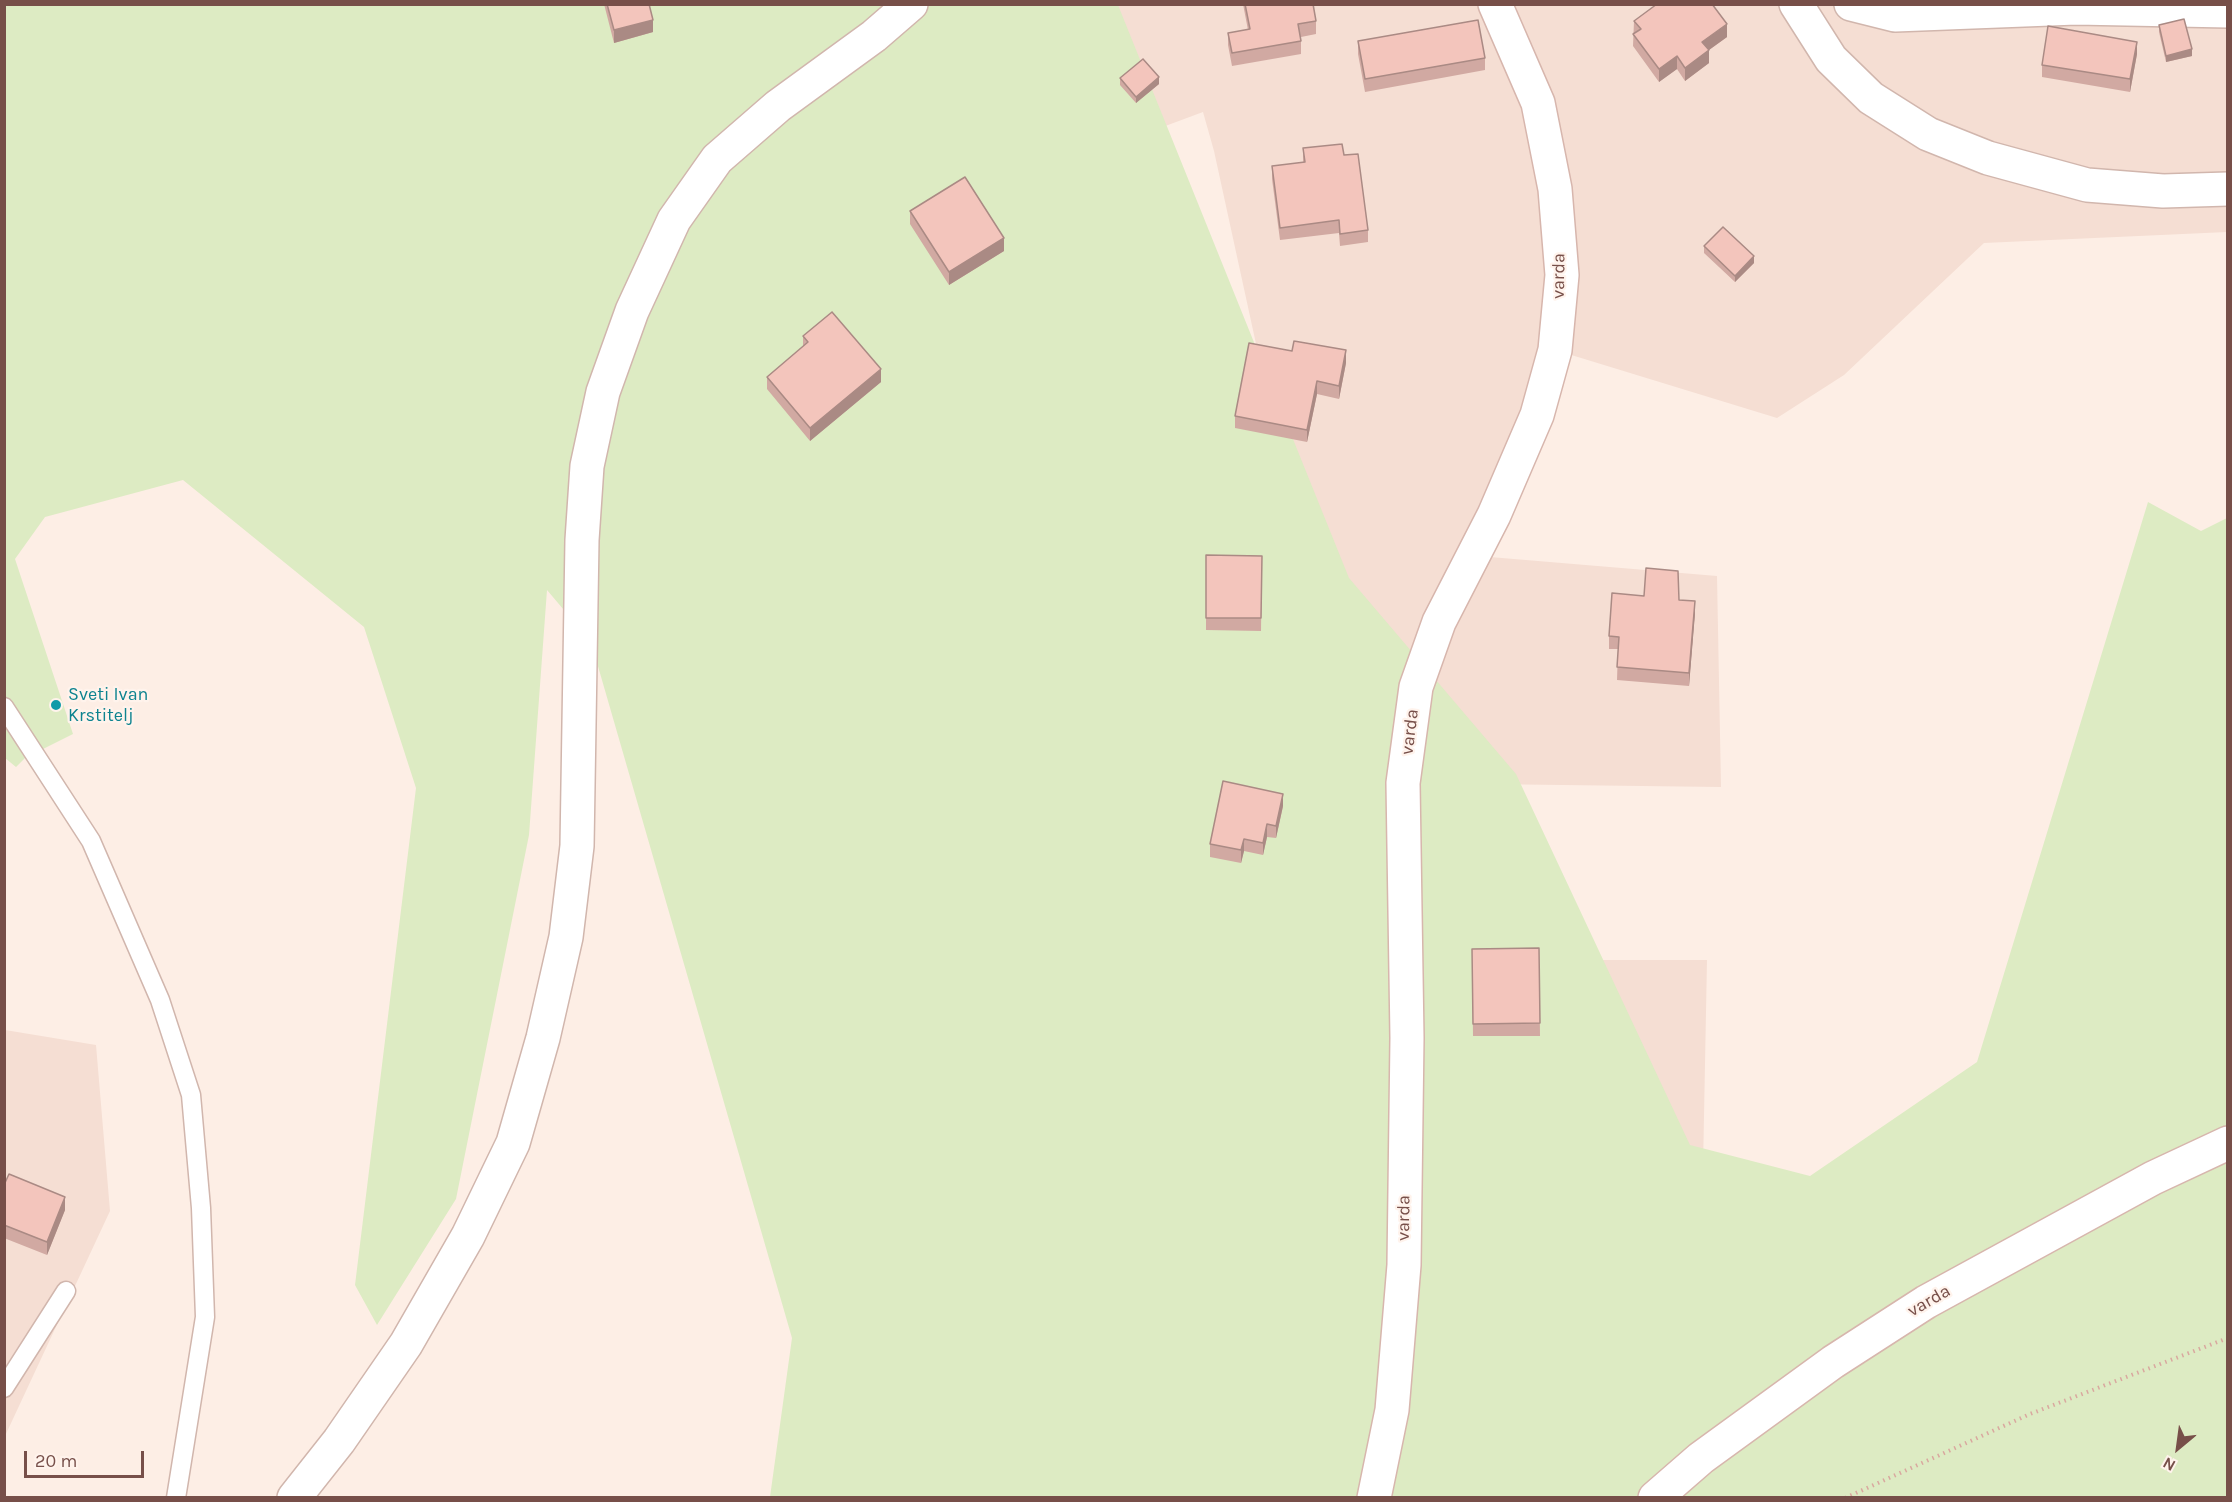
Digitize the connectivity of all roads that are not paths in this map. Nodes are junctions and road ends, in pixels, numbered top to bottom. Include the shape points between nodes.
1 (911, 4) edge
2 (1496, 4) edge
3 (1796, 4) edge
4 (1851, 4) edge
5 (2228, 10) edge
6 (2228, 170) edge
7 (2228, 189) edge
8 (2163, 191) junction
9 (4, 707) edge
10 (2228, 1143) edge
11 (66, 1291) dead end
12 (4, 1388) edge
13 (176, 1497) edge
14 (294, 1497) edge
15 (1374, 1497) edge
16 (1655, 1497) edge

1 - 14 street via 778,106 717,159 674,220 632,311 603,392 587,466 582,540 577,846 566,937 543,1038 513,1143 468,1236 406,1344 339,1441
2 - 15 street, varda via 1538,103 1555,189 1562,275 1555,350 1537,415 1494,515 1439,622 1416,687 1403,783 1407,1038 1404,1265 1392,1410
3 - 8 street via 1831,59 1871,98 1928,134 1988,158 2087,185
4 - 5 street via 1895,15 2076,8
6 - 8 street
7 - 8 street
9 - 13 lane via 91,841 160,1000 191,1095 206,1317
10 - 16 street, varda via 2153,1178 1926,1302 1833,1362 1701,1458
11 - 12 lane

